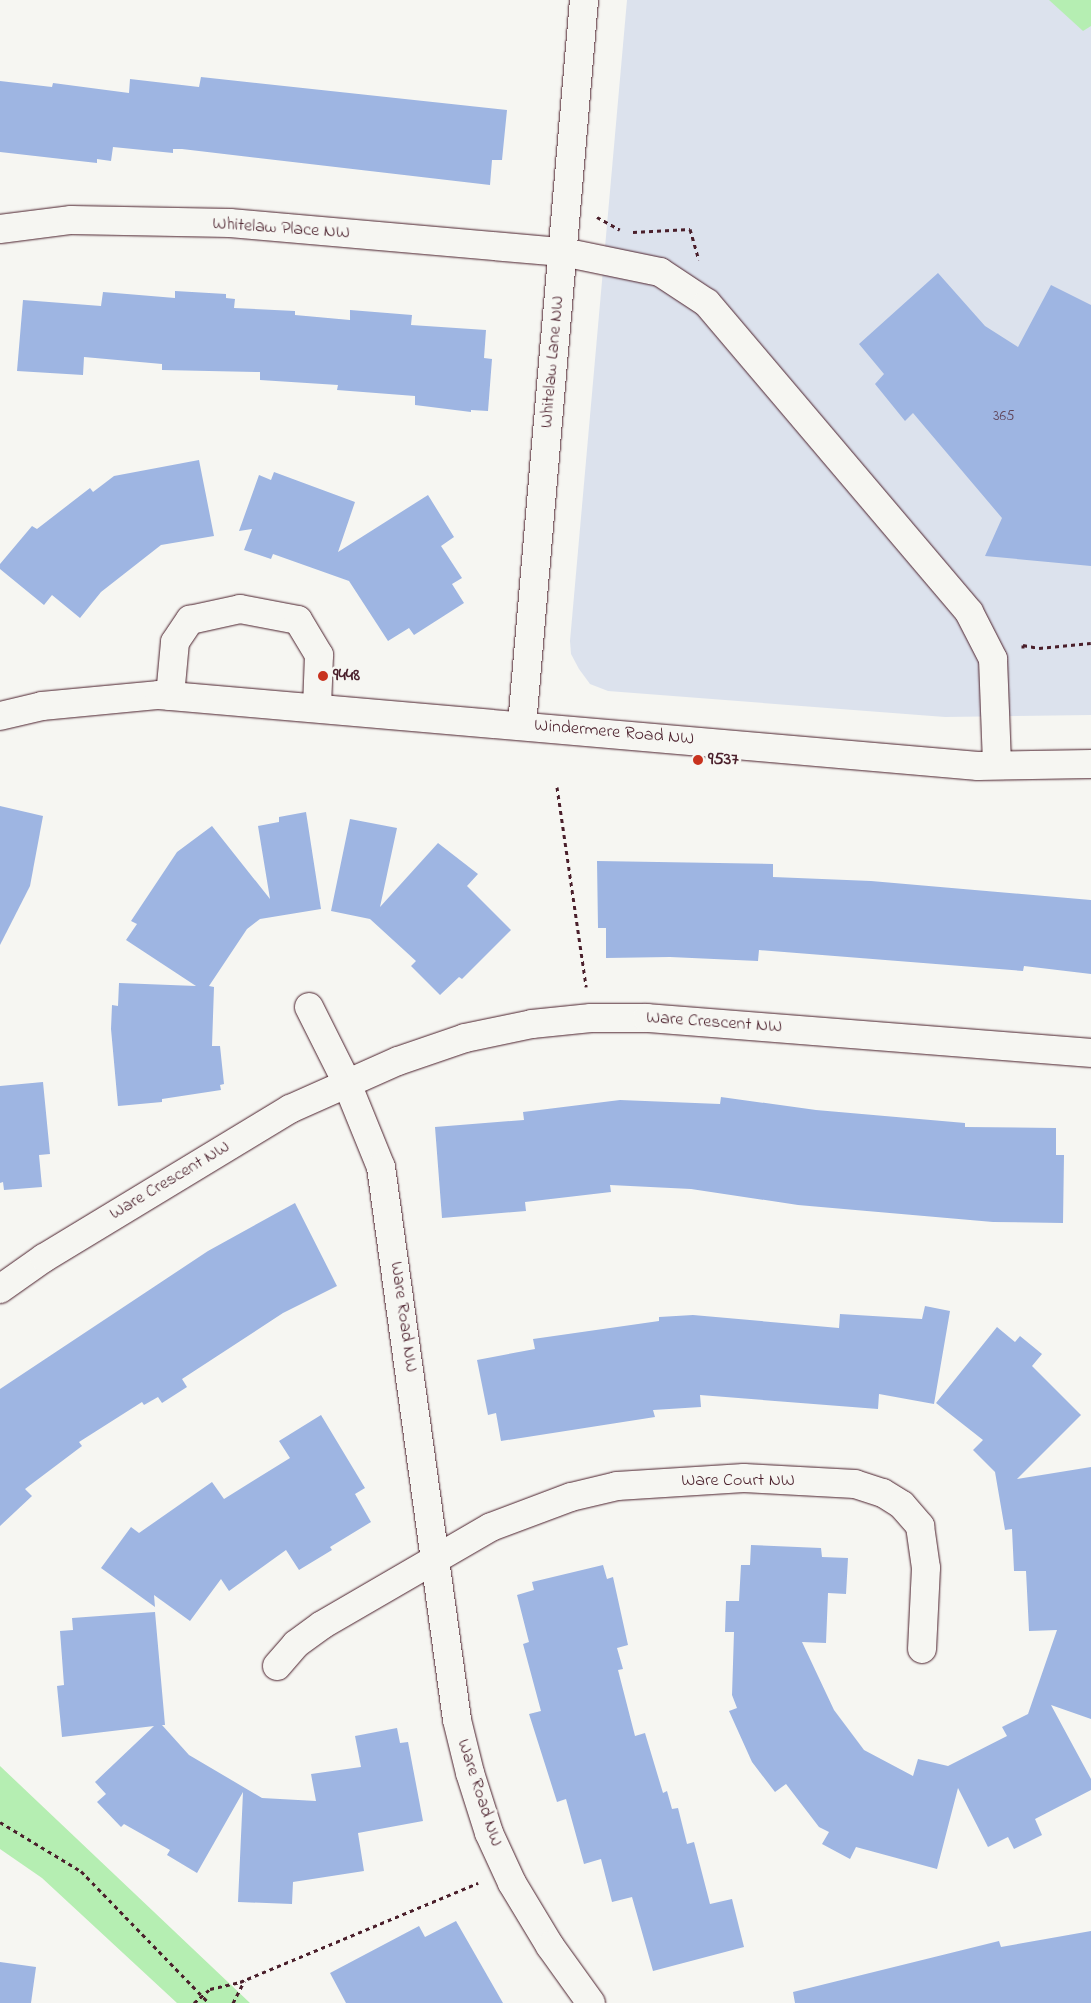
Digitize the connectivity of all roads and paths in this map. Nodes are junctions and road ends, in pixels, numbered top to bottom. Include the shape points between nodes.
1 (584, 0) edge
2 (0, 229) edge
3 (563, 252) junction
4 (1091, 643) edge
5 (1022, 653) dead end
6 (170, 696) junction
7 (317, 708) junction
8 (0, 716) edge
9 (522, 725) junction
10 (1091, 764) edge
11 (997, 765) junction
12 (557, 787) dead end
13 (309, 1007) dead end
14 (591, 1018) junction
15 (1091, 1053) edge
16 (346, 1082) junction
17 (0, 1289) edge
18 (435, 1558) junction
19 (922, 1648) dead end
20 (276, 1666) dead end
21 (0, 1822) edge
22 (506, 1871) junction
23 (245, 1980) junction
24 (201, 1996) junction
25 (194, 2003) edge
26 (209, 2003) edge
27 (233, 2003) edge
28 (591, 2003) edge

1 - 3 street, Whitelaw Lane NW
2 - 3 street, Whitelaw Place NW via 71,220 230,223
3 - 9 street, Whitelaw Lane NW
3 - 11 street, Whitelaw Place NW via 660,272 707,304 961,602 994,660
4 - 5 path via 1039,648 1023,644
6 - 7 street, Windermere Road NW
6 - 7 street via 175,642 190,620 240,609 298,620 319,654
6 - 8 street, Windermere Road NW via 42,706
7 - 9 street, Windermere Road NW
9 - 11 street, Windermere Road NW
10 - 11 street, Windermere Road NW
12 - 14 path
13 - 16 street
14 - 15 street, Ware Crescent NW via 657,1018
14 - 16 street, Ware Crescent NW via 532,1024 465,1038
16 - 17 street, Ware Crescent NW via 246,1134 44,1258
16 - 18 street, Ware Road NW via 381,1167
18 - 19 street, Ware Court NW via 491,1527 525,1513 617,1486 744,1478 856,1484 882,1493 902,1505 920,1526 926,1568
18 - 20 street via 322,1625 296,1644
18 - 22 street, Ware Road NW via 457,1720 489,1833
21 - 24 path via 81,1871
22 - 23 path
22 - 28 street, Ware Road NW via 550,1946
23 - 24 path via 210,1989
23 - 27 path
24 - 25 path
24 - 26 path

